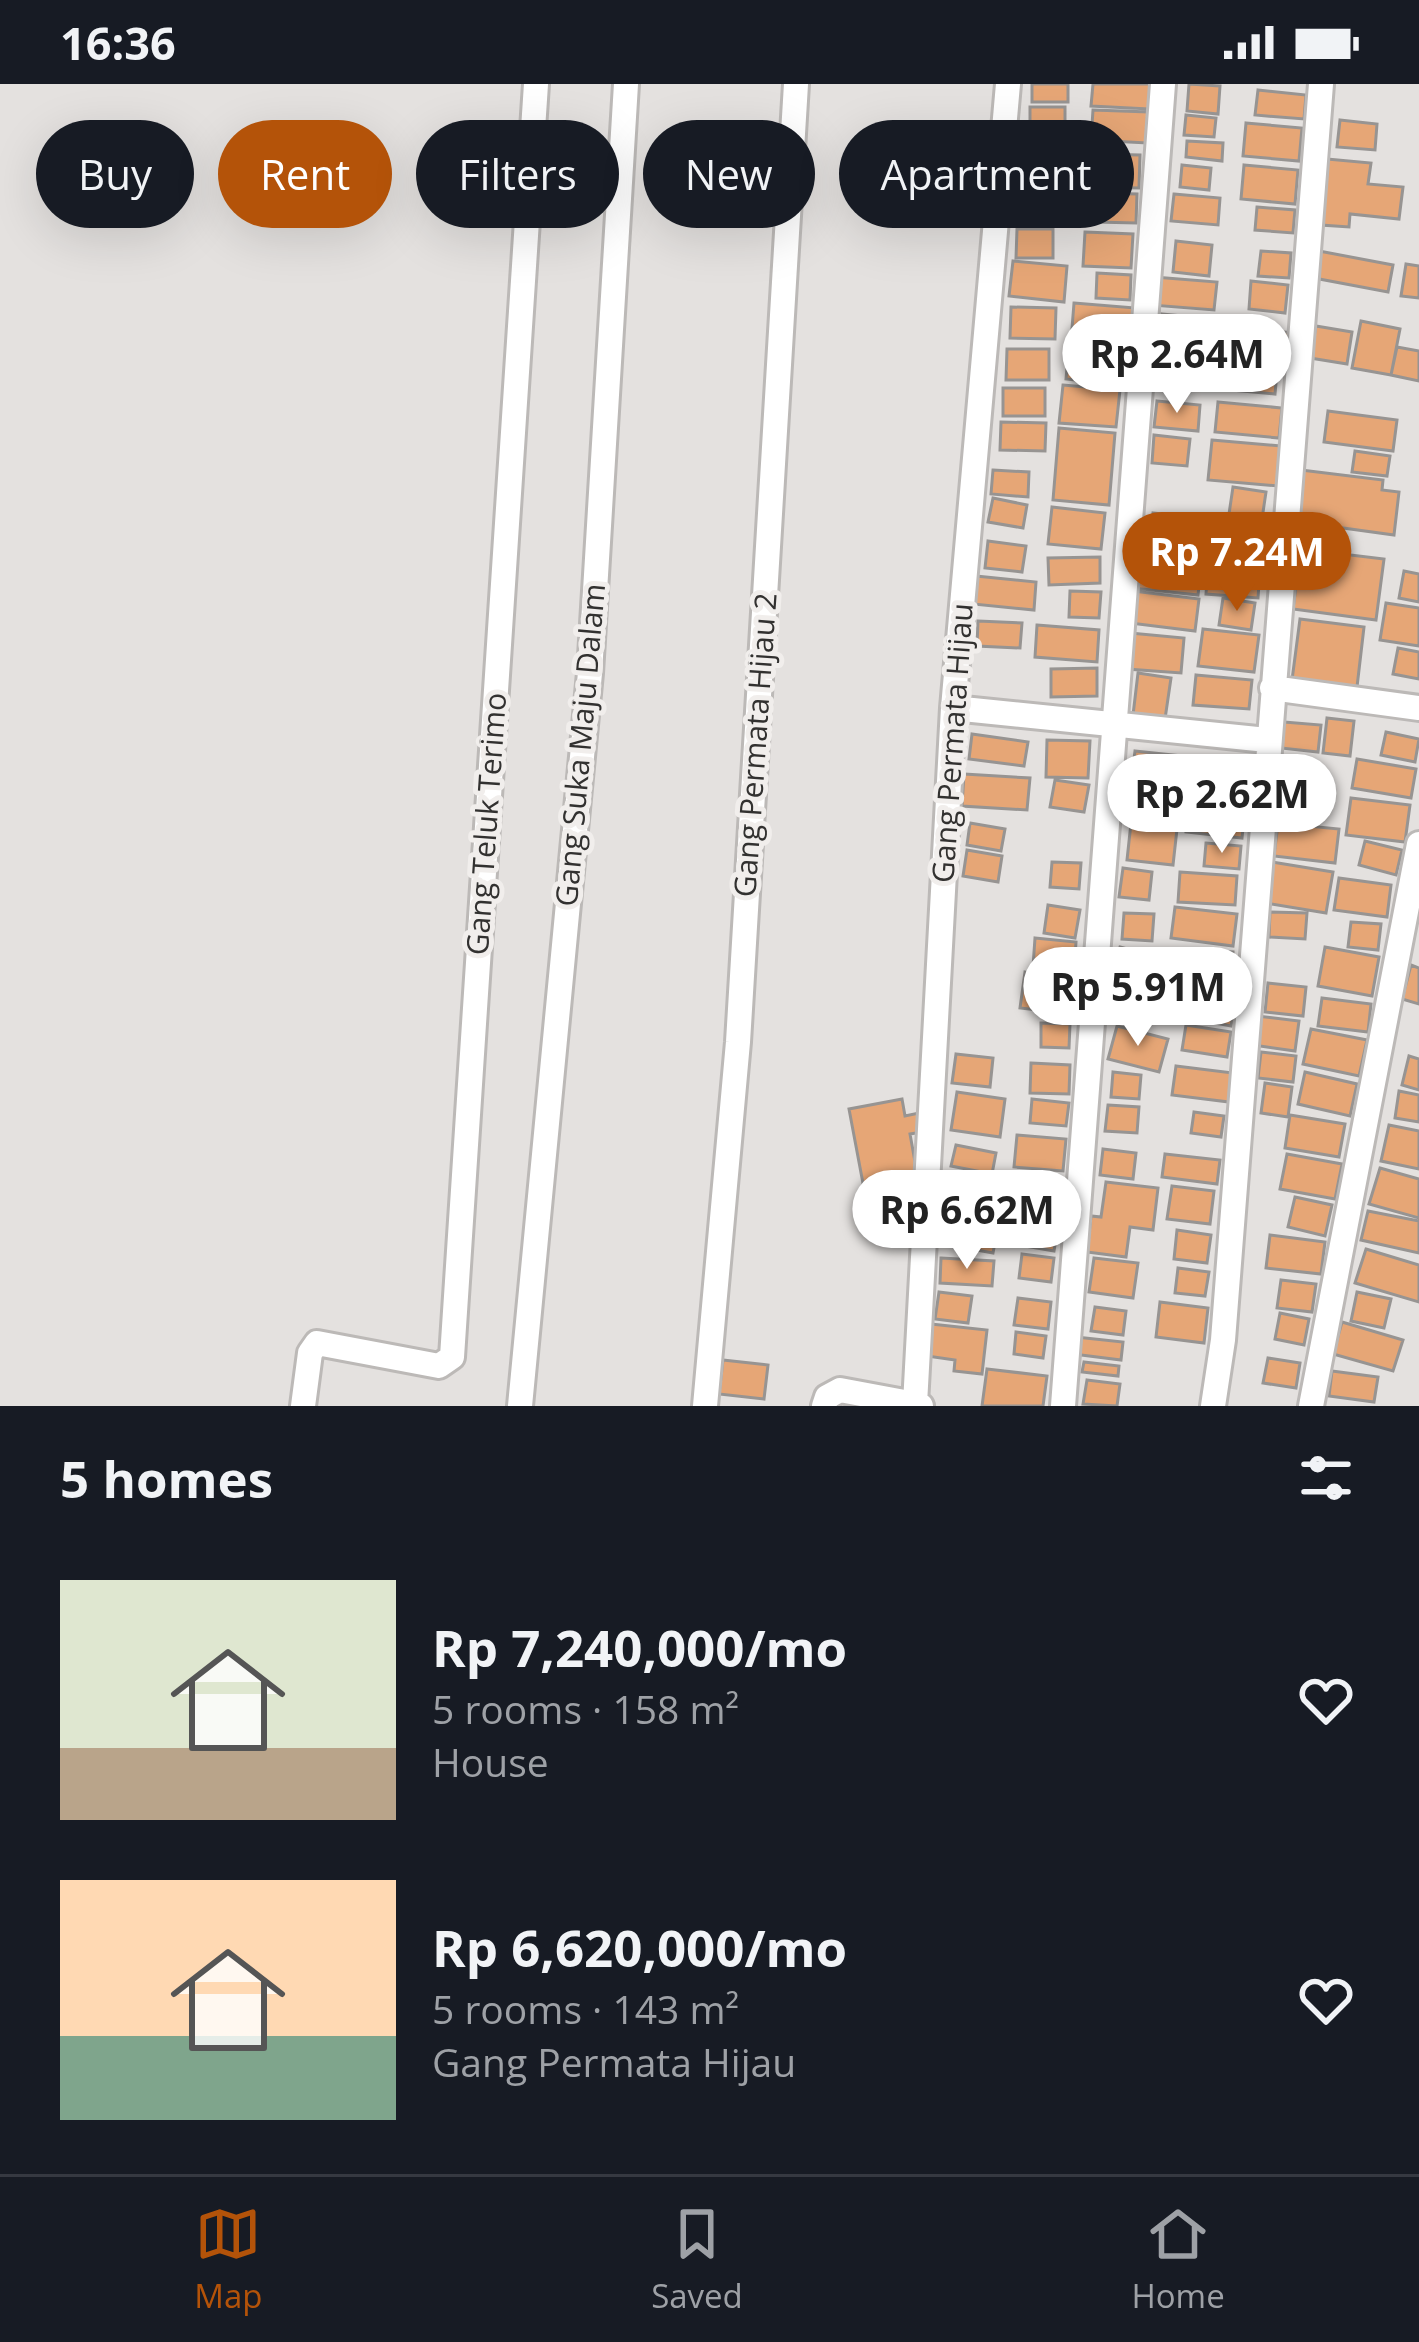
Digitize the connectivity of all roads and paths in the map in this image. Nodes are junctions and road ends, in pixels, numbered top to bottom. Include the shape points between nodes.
1 (536, 84) edge
2 (626, 84) edge
3 (796, 84) edge
4 (1008, 84) edge
5 (1163, 84) edge
6 (1321, 84) edge
7 (1273, 688) junction
8 (953, 708) junction
9 (1419, 708) edge
10 (1113, 724) junction
11 (1267, 740) junction
12 (1419, 844) edge
13 (918, 1405) edge
14 (303, 1406) edge
15 (521, 1406) edge
16 (705, 1406) edge
17 (824, 1406) edge
18 (1063, 1406) edge
19 (1213, 1406) edge
20 (1311, 1406) edge

1 - 14 street, Gang Teluk Terimo via 452,1357 439,1366 326,1340 310,1353
2 - 15 street, Gang Suka Maju Dalam via 590,673
3 - 16 street, Gang Permata Hijau 2 via 738,1042
4 - 8 street, Gang Permata Hijau
5 - 10 street
6 - 7 street
7 - 9 street
7 - 11 street
8 - 10 street
8 - 13 street, Gang Permata Hijau
10 - 11 street
10 - 18 street
11 - 19 street
12 - 20 street
13 - 17 street, Gang Permata Hijau via 840,1390

